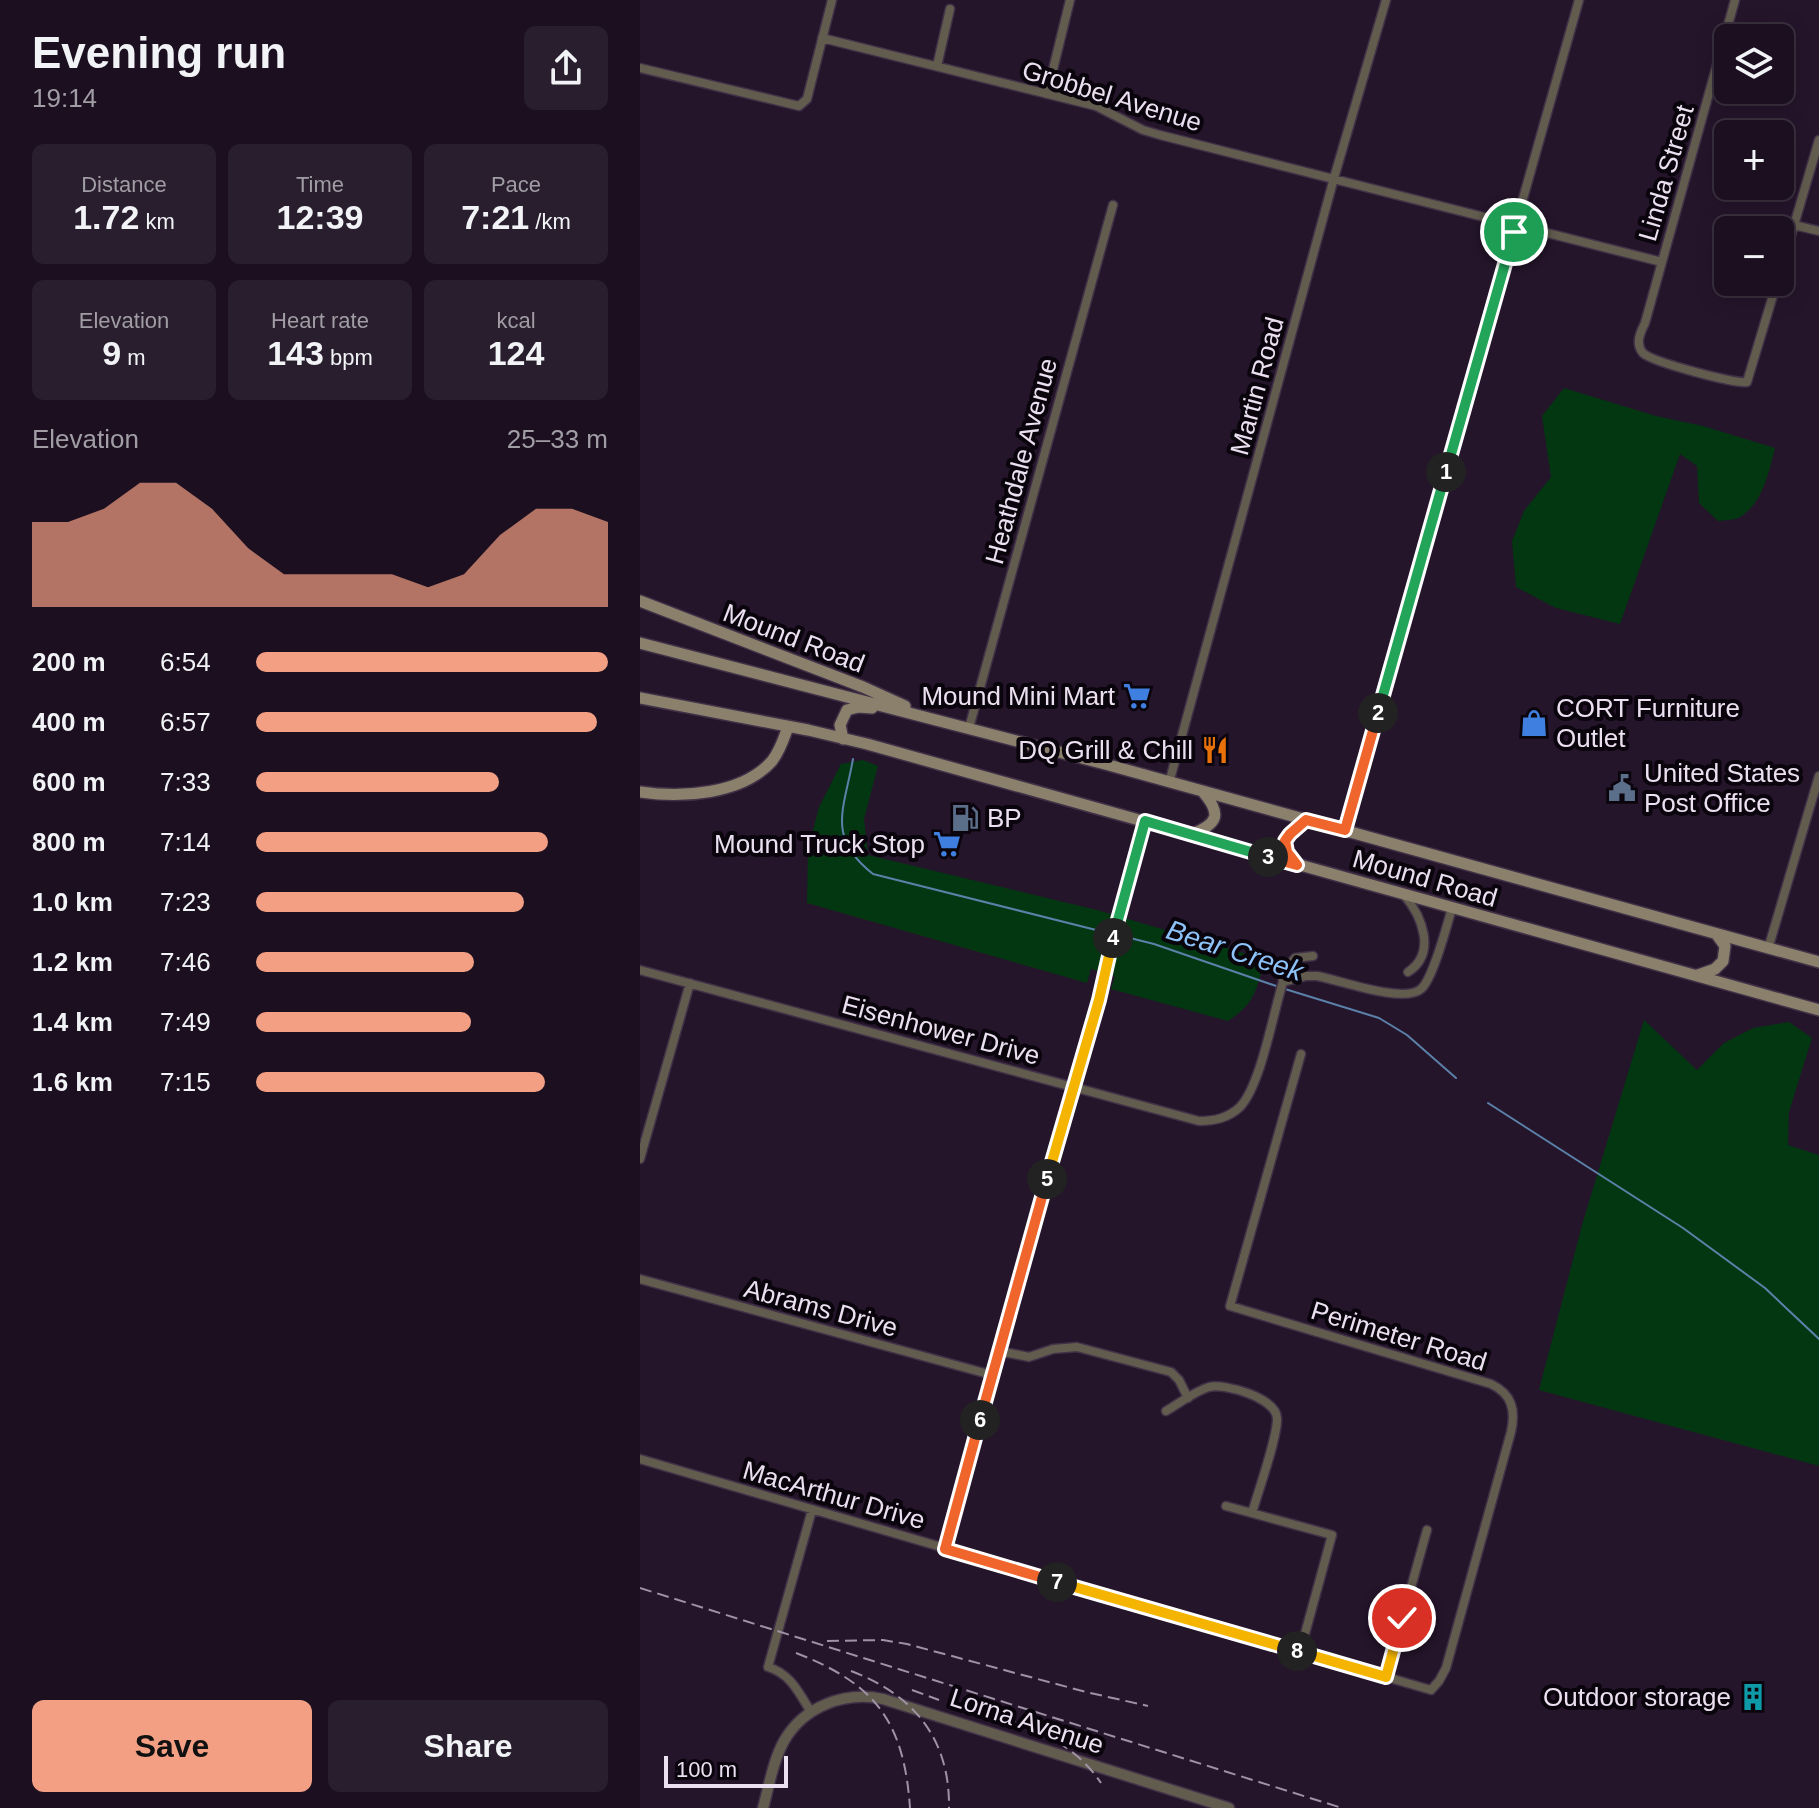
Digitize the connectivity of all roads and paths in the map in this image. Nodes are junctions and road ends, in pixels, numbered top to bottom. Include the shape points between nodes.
1 (832, 0) edge
2 (1070, 0) edge
3 (1386, 0) edge
4 (1579, 0) edge
5 (1735, 0) edge
6 (950, 9) dead end
7 (822, 38) junction
8 (937, 66) junction
9 (640, 68) edge
10 (1047, 94) junction
11 (1819, 140) edge
12 (1334, 178) junction
13 (1113, 205) dead end
14 (1516, 224) junction
15 (1794, 225) joint
16 (1819, 231) edge
17 (1662, 262) junction
18 (1773, 296) edge
19 (640, 601) edge
20 (640, 643) edge
21 (640, 698) edge
22 (905, 711) junction
23 (931, 718) junction
24 (788, 727) junction
25 (969, 728) junction
26 (843, 739) junction
27 (1819, 776) edge
28 (1169, 783) junction
29 (640, 792) edge
30 (1203, 792) junction
31 (1306, 820) junction
32 (1145, 821) junction
33 (1345, 830) junction
34 (1192, 835) junction
35 (1297, 865) junction
36 (1404, 894) junction
37 (1452, 908) junction
38 (1717, 935) junction
39 (1768, 949) junction
40 (1313, 956) dead end
41 (1819, 962) edge
42 (640, 970) edge
43 (1408, 972) dead end
44 (1697, 975) junction
45 (1283, 982) junction
46 (690, 983) junction
47 (1819, 1010) edge
48 (1301, 1054) dead end
49 (1072, 1087) junction
50 (640, 1159) edge
51 (640, 1279) edge
52 (999, 1351) junction
53 (992, 1375) junction
54 (1188, 1398) junction
55 (1166, 1411) dead end
56 (640, 1459) edge
57 (1226, 1506) dead end
58 (812, 1510) junction
59 (1252, 1513) junction
60 (1427, 1530) dead end
61 (945, 1549) junction
62 (1300, 1652) junction
63 (1386, 1677) junction
64 (1431, 1690) joint
65 (811, 1712) junction
66 (763, 1808) edge
67 (1229, 1808) edge

1 - 7 street
2 - 10 street
3 - 12 street, Martin Road
4 - 14 street
5 - 17 street, Linda Street
6 - 8 street
7 - 8 street, Grobbel Avenue
7 - 9 street via 807,99 796,107
8 - 10 street, Grobbel Avenue
10 - 12 street, Grobbel Avenue via 1103,108 1143,130
11 - 15 street
12 - 14 street, Grobbel Avenue
12 - 28 street, Martin Road
13 - 25 street, Heathdale Avenue
14 - 17 street, Grobbel Avenue
14 - 33 street
15 - 16 street
17 - 18 street, Linda Street via 1638,342 1645,354 1734,383 1747,382
19 - 23 main road, Mound Road
20 - 22 main road, Mound Road
21 - 24 main road, Mound Road
22 - 23 main road, Mound Road
22 - 26 main road via 847,710 840,725
23 - 25 main road, Mound Road
24 - 26 main road, Mound Road
24 - 29 main road via 774,758 746,779 694,793
25 - 28 main road, Mound Road
26 - 32 main road, Mound Road
27 - 39 street
28 - 30 main road, Mound Road
30 - 31 main road, Mound Road
30 - 34 main road via 1214,805 1215,817
31 - 33 main road, Mound Road
31 - 35 main road via 1285,841
32 - 34 main road, Mound Road
32 - 49 street
33 - 38 main road, Mound Road
34 - 35 main road, Mound Road
35 - 36 main road, Mound Road
36 - 37 main road, Mound Road
36 - 43 street via 1424,927 1422,958
37 - 44 main road, Mound Road
37 - 45 street via 1430,976 1414,993 1317,976
38 - 39 main road, Mound Road
38 - 44 main road via 1725,946 1723,961
39 - 41 main road, Mound Road
40 - 45 street, Eisenhower Drive via 1290,961
42 - 46 street, Eisenhower Drive
44 - 47 main road, Mound Road
45 - 49 street, Eisenhower Drive via 1248,1093 1237,1109 1221,1118 1190,1120
46 - 49 street, Eisenhower Drive
46 - 50 street
48 - 64 street, Perimeter Road via 1230,1306 1491,1384 1507,1395 1513,1408 1511,1432 1446,1668
49 - 52 street
51 - 53 street, Abrams Drive
52 - 53 street
52 - 54 street via 1029,1357 1060,1347 1090,1350 1171,1372
53 - 61 street
54 - 55 street
54 - 59 street via 1217,1386 1265,1399 1275,1409 1277,1422
56 - 58 street, MacArthur Drive
57 - 59 street
58 - 61 street, MacArthur Drive
58 - 65 street via 768,1667 791,1681
59 - 62 street via 1332,1535
60 - 63 street
61 - 62 street, MacArthur Drive
62 - 63 street, MacArthur Drive
63 - 64 street, MacArthur Drive
65 - 66 street via 784,1741
65 - 67 street, Lorna Avenue via 845,1698 883,1699

